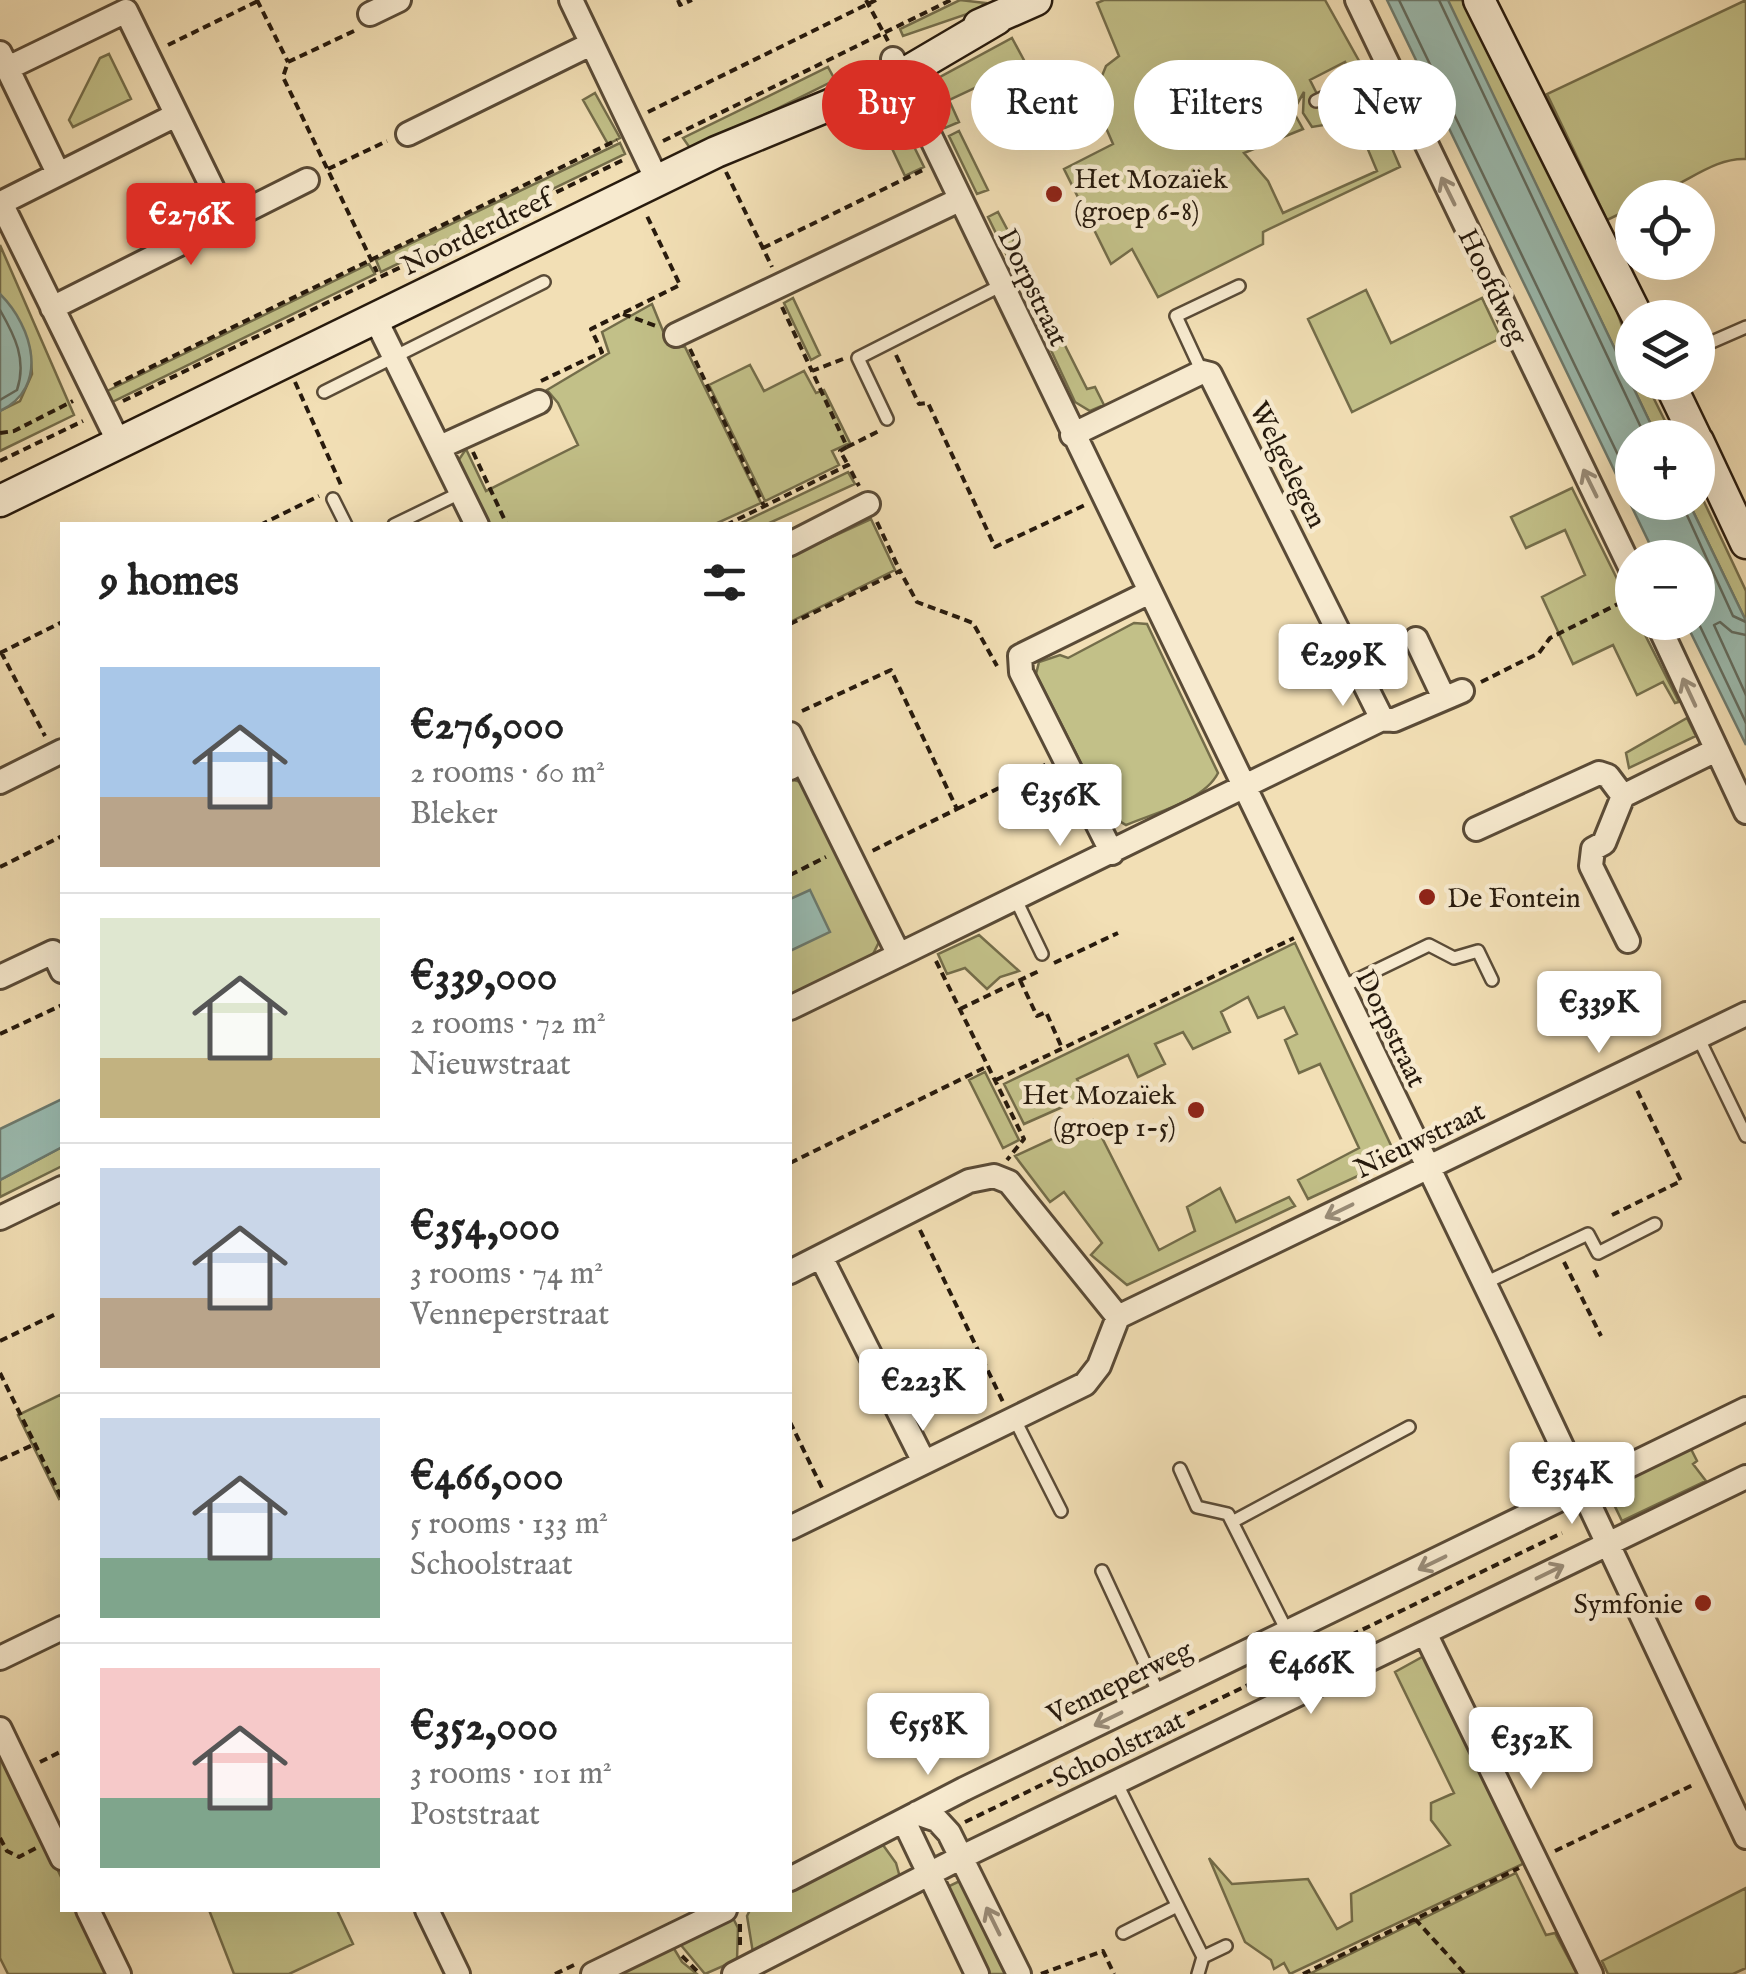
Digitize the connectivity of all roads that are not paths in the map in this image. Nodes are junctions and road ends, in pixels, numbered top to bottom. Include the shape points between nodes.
1 (398, 0) edge
2 (571, 0) edge
3 (1036, 0) edge
4 (1357, 0) edge
5 (1480, 0) edge
6 (363, 22) road end
7 (592, 44) junction
8 (892, 56) junction
9 (1385, 60) edge
10 (4, 61) edge
11 (176, 115) junction
12 (408, 134) road end
13 (1428, 150) edge
14 (58, 174) junction
15 (318, 175) road end
16 (650, 192) junction
17 (958, 200) junction
18 (228, 220) junction
19 (544, 282) dead end
20 (1000, 286) junction
21 (1239, 286) dead end
22 (1629, 300) edge
23 (52, 308) junction
24 (375, 318) junction
25 (1746, 327) edge
26 (679, 334) road end
27 (1715, 341) edge
28 (395, 356) junction
29 (1202, 372) junction
30 (324, 392) dead end
31 (539, 402) road end
32 (887, 419) road end
33 (1072, 435) junction
34 (119, 444) junction
35 (440, 446) junction
36 (1715, 479) edge
37 (462, 492) junction
38 (334, 499) dead end
39 (0, 500) edge
40 (868, 504) dead end
41 (345, 522) edge
42 (400, 522) edge
43 (476, 522) edge
44 (1617, 540) edge
45 (1746, 542) edge
46 (792, 543) edge
47 (1150, 592) junction
48 (1665, 640) edge
49 (1419, 645) road end
50 (1382, 719) junction
51 (1716, 750) junction
52 (59, 753) edge
53 (796, 764) edge
54 (0, 782) edge
55 (1244, 788) junction
56 (1624, 796) junction
57 (1746, 812) edge
58 (1476, 829) dead end
59 (1112, 854) junction
60 (1016, 900) junction
61 (1628, 941) dead end
62 (1042, 954) dead end
63 (899, 956) junction
64 (60, 966) edge
65 (0, 977) edge
66 (1492, 980) dead end
67 (1340, 988) junction
68 (792, 1007) edge
69 (1746, 1014) edge
70 (1698, 1038) junction
71 (1746, 1136) edge
72 (1426, 1169) junction
73 (60, 1189) edge
74 (0, 1218) edge
75 (1656, 1224) dead end
76 (821, 1257) junction
77 (792, 1271) edge
78 (1484, 1284) junction
79 (1118, 1318) junction
80 (1746, 1409) edge
81 (1013, 1419) junction
82 (1410, 1427) dead end
83 (924, 1462) junction
84 (1180, 1469) dead end
85 (1746, 1476) edge
86 (1582, 1488) junction
87 (1061, 1511) dead end
88 (1232, 1522) junction
89 (792, 1527) edge
90 (1608, 1543) junction
91 (1102, 1571) dead end
92 (60, 1629) edge
93 (1424, 1632) junction
94 (1288, 1633) junction
95 (0, 1658) edge
96 (1151, 1698) junction
97 (0, 1729) edge
98 (1127, 1777) junction
99 (911, 1818) junction
100 (1746, 1837) edge
101 (60, 1844) edge
102 (965, 1862) junction
103 (792, 1878) edge
104 (928, 1878) junction
105 (1177, 1906) junction
106 (89, 1912) edge
107 (428, 1912) edge
108 (730, 1913) edge
109 (698, 1916) edge
110 (1123, 1934) dead end
111 (1226, 1946) dead end
112 (1202, 1958) junction
113 (739, 1972) edge
114 (118, 1974) edge
115 (458, 1974) edge
116 (593, 1974) edge
117 (977, 1974) edge
118 (1019, 1974) edge
119 (1198, 1974) edge
120 (1591, 1974) edge

1 - 6 street
2 - 7 street
3 - 8 street, Noorderdreef
4 - 9 street, Hoofdweg
5 - 22 street
7 - 12 street
7 - 16 street via 636,134
8 - 16 street, Noorderdreef
8 - 17 street, Dorpstraat
10 - 11 street via 126,11
10 - 14 street
11 - 14 street
11 - 18 street
44 -> 13 street, Hoofdweg
14 - 23 street via 1,202
15 - 18 street
16 - 24 street, Noorderdreef
17 - 20 street, Dorpstraat
17 - 26 street
18 - 23 street
19 - 28 lane
20 - 32 lane via 858,358
20 - 33 street, Dorpstraat
21 - 29 lane via 1176,316
23 - 34 street
24 - 28 street
24 - 34 street, Noorderdreef
25 - 27 lane
28 - 30 lane
28 - 35 street
29 - 33 street
29 - 50 street, Welgelegen via 1210,374
31 - 35 street
33 - 47 street, Dorpstraat
34 - 39 street, Noorderdreef
35 - 37 street
36 - 45 street
37 - 42 lane
37 - 43 street
38 - 41 lane
40 - 46 street
47 - 55 street, Dorpstraat
47 - 59 street via 1020,656 1021,672
51 -> 48 street
49 - 50 street via 1452,693 1394,720
50 - 55 street
51 - 56 street
51 - 57 street
52 - 54 street
53 - 63 street
55 - 59 street
55 - 67 street, Dorpstraat
56 - 58 street via 1599,773
56 - 61 street via 1604,843 1592,849 1590,866
59 - 60 street
60 - 62 lane
60 - 63 street
63 - 68 street
64 - 65 street via 53,952
66 - 67 lane via 1478,951 1454,958 1428,945
67 - 72 street, Dorpstraat
69 - 70 street, Nieuwstraat
70 - 71 lane
70 - 72 street, Nieuwstraat
72 - 78 street, Dorpstraat
72 -> 79 street, Nieuwstraat
73 - 74 street
75 - 78 lane via 1598,1253 1588,1234
76 - 77 street
76 - 79 street via 998,1172
76 - 83 street
78 - 86 street, Dorpstraat
79 - 81 street via 1085,1384
80 - 86 street, Venneperweg
81 - 83 street
81 - 87 lane
82 - 88 lane
83 - 89 street
84 - 88 lane via 1198,1507 1228,1514
85 - 90 street, Schoolstraat
86 - 90 street, Dorpstraat
86 -> 94 street, Venneperweg
88 - 94 lane
93 -> 90 street, Schoolstraat
90 - 100 street, Dorpstraat
91 - 96 lane
92 - 95 street
93 - 98 street, Schoolstraat
93 - 120 street
94 - 96 street, Venneperweg
96 -> 99 street, Venneperweg
97 - 101 street
98 - 102 street, Schoolstraat
98 - 105 lane
99 - 102 street via 941,1823
99 - 103 street, Venneperweg
99 - 104 street
102 - 104 street, Schoolstraat
118 -> 102 street
104 - 113 street, Schoolstraat
104 - 117 street
105 - 110 lane
105 - 112 lane
106 - 114 street
107 - 115 street
108 - 109 street
109 - 116 street
111 - 112 lane
112 - 119 lane

